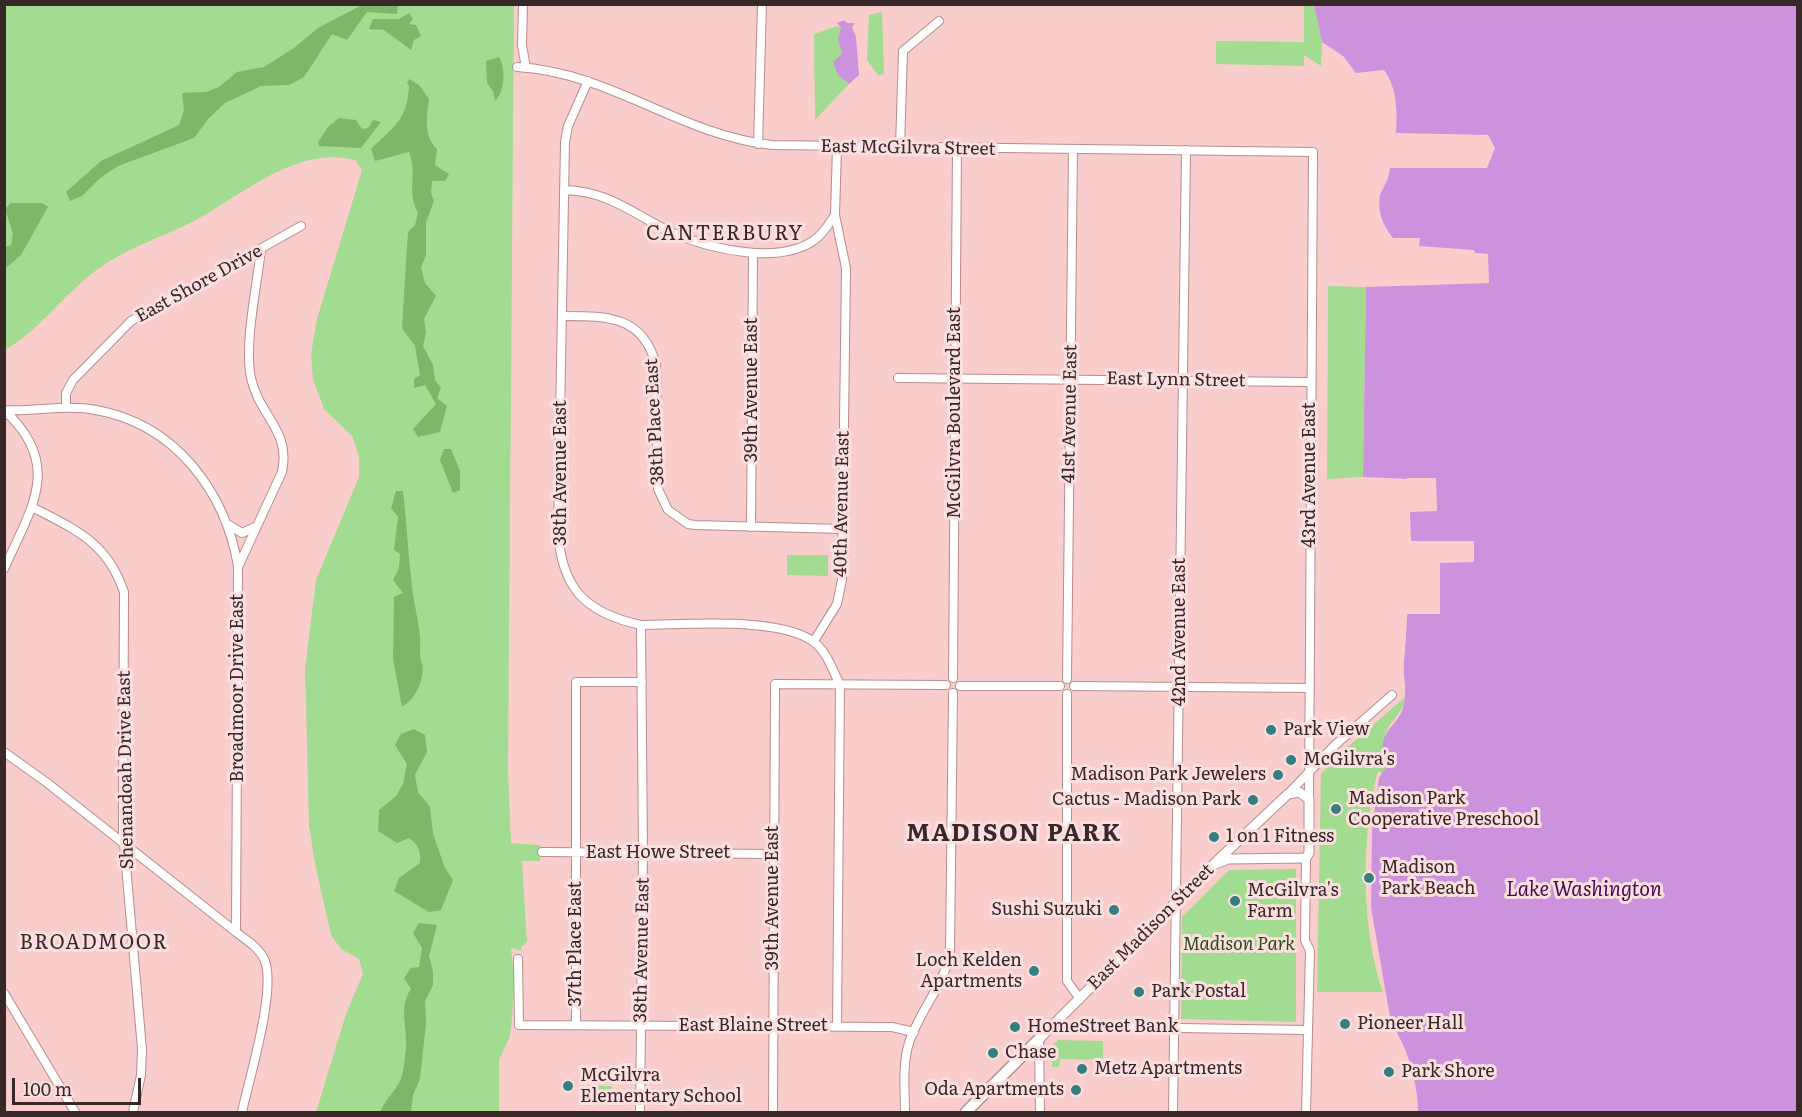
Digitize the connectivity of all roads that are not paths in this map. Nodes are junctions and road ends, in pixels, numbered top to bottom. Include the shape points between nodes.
1 (523, 4) edge
2 (762, 4) edge
3 (939, 21) dead end
4 (588, 81) junction
5 (758, 144) junction
6 (837, 147) junction
7 (900, 147) junction
8 (957, 148) junction
9 (1073, 149) junction
10 (1186, 150) junction
11 (1313, 152) joint
12 (564, 190) junction
13 (835, 215) junction
14 (301, 226) dead end
15 (261, 249) junction
16 (753, 253) junction
17 (563, 316) junction
18 (898, 378) dead end
19 (955, 378) junction
20 (1070, 378) junction
21 (1182, 380) junction
22 (1310, 382) junction
23 (66, 407) junction
24 (4, 410) edge
25 (32, 507) junction
26 (258, 523) junction
27 (228, 524) junction
28 (751, 527) junction
29 (842, 529) junction
30 (238, 566) junction
31 (4, 569) edge
32 (641, 625) junction
33 (814, 641) junction
34 (953, 678) junction
35 (1067, 679) junction
36 (642, 682) junction
37 (840, 685) junction
38 (946, 686) junction
39 (960, 686) junction
40 (1060, 686) junction
41 (1074, 686) junction
42 (1179, 686) junction
43 (1309, 688) junction
44 (953, 693) junction
45 (1067, 694) junction
46 (1392, 695) dead end
47 (4, 752) edge
48 (1309, 773) junction
49 (1288, 794) junction
50 (1309, 799) junction
51 (1240, 839) junction
52 (124, 845) junction
53 (542, 852) dead end
54 (575, 852) junction
55 (643, 852) junction
56 (772, 854) junction
57 (1306, 858) junction
58 (1246, 859) junction
59 (1213, 865) junction
60 (1174, 906) junction
61 (236, 932) junction
62 (518, 959) dead end
63 (4, 993) edge
64 (1080, 999) junction
65 (576, 1025) junction
66 (641, 1026) junction
67 (774, 1026) junction
68 (1052, 1026) junction
69 (837, 1027) junction
70 (1173, 1028) junction
71 (1307, 1030) junction
72 (914, 1032) junction
73 (1040, 1039) junction
74 (75, 1113) edge
75 (133, 1113) edge
76 (242, 1113) edge
77 (640, 1113) edge
78 (773, 1113) edge
79 (905, 1113) edge
80 (966, 1113) edge
81 (1040, 1113) edge
82 (1173, 1113) edge
83 (1306, 1113) edge

1 - 4 street, East McGilvra Street via 522,67 564,72
2 - 5 street
3 - 7 street via 903,51
4 - 5 street, East McGilvra Street via 692,126
4 - 12 street, 38th Avenue East via 568,126
5 - 6 street, East McGilvra Street
6 - 7 street, East McGilvra Street
6 - 13 street, 40th Avenue East
7 - 8 street, East McGilvra Street
8 - 9 street, East McGilvra Street
8 - 19 street, McGilvra Boulevard East
9 - 10 street, East McGilvra Street
9 - 20 street, 41st Avenue East
10 - 11 street, East McGilvra Street
10 - 21 street, 42nd Avenue East
11 - 22 street, 43rd Avenue East
12 - 16 street via 600,194 693,241
12 - 17 street, 38th Avenue East
13 - 16 street via 818,237 802,246
13 - 29 street, 40th Avenue East via 846,268
14 - 15 street, East Shore Drive
15 - 23 street, East Shore Drive via 131,321 73,380 66,393
15 - 26 street via 249,359 252,380 282,438 285,456 282,472
16 - 28 street, 39th Avenue East
17 - 28 street, 38th Place East via 621,320 652,351 656,365 658,489 668,510 695,525
17 - 32 street, 38th Avenue East via 558,530 563,565 572,586 586,602 603,614
18 - 19 street, East Lynn Street
19 - 20 street, East Lynn Street
19 - 34 street, McGilvra Boulevard East
20 - 21 street, East Lynn Street
20 - 35 street, 41st Avenue East
21 - 22 street, East Lynn Street
21 - 42 street, 42nd Avenue East
22 - 43 street, 43rd Avenue East
23 - 24 street, Broadmoor Drive East
23 - 27 street, Broadmoor Drive East via 122,417 162,438 193,465
24 - 25 street via 21,425 36,458 39,473
25 - 31 street
25 - 52 street, Shenandoah Drive East via 101,549 116,569 124,592
26 - 27 street via 242,533
26 - 30 street
27 - 30 street, Broadmoor Drive East
28 - 29 street
29 - 33 street, 40th Avenue East via 842,580 837,604
30 - 61 street, Broadmoor Drive East
32 - 33 street via 758,625 788,630
32 - 36 street, 38th Avenue East
33 - 37 street
34 - 38 street
34 - 39 street
35 - 40 street
35 - 41 street
36 - 54 street, 37th Place East via 576,682
36 - 55 street, 38th Avenue East
37 - 38 street
37 - 56 street, 39th Avenue East via 775,684
37 - 69 street
38 - 44 street
39 - 40 street
39 - 44 street
40 - 45 street
41 - 42 street
41 - 45 street
42 - 43 street
42 - 60 street, 42nd Avenue East via 1178,881
43 - 48 street, 43rd Avenue East
44 - 72 street via 950,951 943,976
45 - 64 street via 1067,981
46 - 48 street, East Madison Street
47 - 52 street
48 - 49 street, East Madison Street
48 - 50 street, 43rd Avenue East
49 - 50 street via 1299,792
49 - 51 street, East Madison Street
50 - 57 street, 43rd Avenue East
51 - 58 street
51 - 59 street, East Madison Street
52 - 61 street
52 - 75 street, Shenandoah Drive East via 142,1049
53 - 54 street, East Howe Street
54 - 55 street, East Howe Street
54 - 65 street, 37th Place East
55 - 56 street, East Howe Street
55 - 66 street, 38th Avenue East
56 - 67 street, 39th Avenue East
57 - 58 street
57 - 71 street, 43rd Avenue East via 1305,940 1310,951
58 - 59 street via 1228,859
59 - 60 street, East Madison Street
60 - 64 street, East Madison Street
60 - 70 street, 42nd Avenue East
61 - 76 street via 257,949 267,973 264,1010
62 - 65 street, East Blaine Street via 519,1024
63 - 74 street
64 - 68 street, East Madison Street
65 - 66 street, East Blaine Street
66 - 67 street, East Blaine Street
66 - 77 street, 38th Avenue East
67 - 69 street, East Blaine Street
67 - 78 street, 39th Avenue East
68 - 70 street
68 - 73 street, East Madison Street
69 - 72 street, East Blaine Street via 892,1027
70 - 71 street
70 - 82 street, 42nd Avenue East
71 - 83 street, 43rd Avenue East
72 - 79 street via 905,1060
73 - 80 main road, East Madison Street
73 - 81 street

